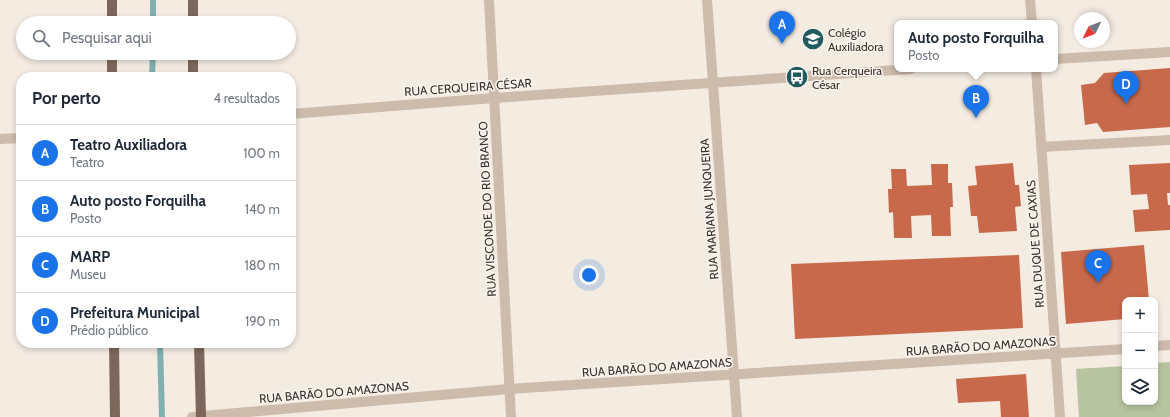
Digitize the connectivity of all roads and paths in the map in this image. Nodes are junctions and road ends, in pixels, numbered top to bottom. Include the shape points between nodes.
1 (112, 0) edge
2 (193, 0) edge
3 (489, 0) edge
4 (707, 0) edge
5 (1030, 0) edge
6 (112, 16) edge
7 (193, 16) edge
8 (1032, 20) edge
9 (1170, 52) edge
10 (1058, 59) edge
11 (112, 60) edge
12 (193, 60) edge
13 (894, 70) edge
14 (112, 72) edge
15 (192, 72) edge
16 (1036, 72) edge
17 (713, 83) junction
18 (494, 98) junction
19 (296, 114) edge
20 (16, 138) edge
21 (0, 139) edge
22 (1170, 140) edge
23 (1041, 147) junction
24 (1170, 345) edge
25 (1158, 346) edge
26 (114, 348) edge
27 (199, 348) edge
28 (1122, 349) edge
29 (1055, 354) junction
30 (734, 375) junction
31 (510, 389) junction
32 (115, 417) edge
33 (198, 417) edge
34 (511, 417) edge
35 (737, 417) edge
36 (1060, 417) edge

1 - 6 main road
2 - 7 main road
3 - 18 street, RUA VISCONDE DO RIO BRANCO
4 - 17 street, RUA MARIANA JUNQUEIRA
5 - 8 street
9 - 10 street
11 - 14 main road
12 - 15 main road
13 - 17 street, RUA CERQUEIRA CÉSAR
16 - 23 street, RUA DUQUE DE CAXIAS
17 - 18 street, RUA CERQUEIRA CÉSAR
17 - 30 street, RUA MARIANA JUNQUEIRA
18 - 19 street, RUA CERQUEIRA CÉSAR
18 - 31 street, RUA VISCONDE DO RIO BRANCO
20 - 21 street
22 - 23 street
23 - 29 street, RUA DUQUE DE CAXIAS
24 - 25 street
26 - 32 main road
27 - 33 main road
28 - 29 street, RUA BARÃO DO AMAZONAS
29 - 30 street, RUA BARÃO DO AMAZONAS
29 - 36 street, RUA DUQUE DE CAXIAS
30 - 31 street, RUA BARÃO DO AMAZONAS
30 - 35 street, RUA MARIANA JUNQUEIRA
31 - 33 street, RUA BARÃO DO AMAZONAS
31 - 34 street, RUA VISCONDE DO RIO BRANCO

